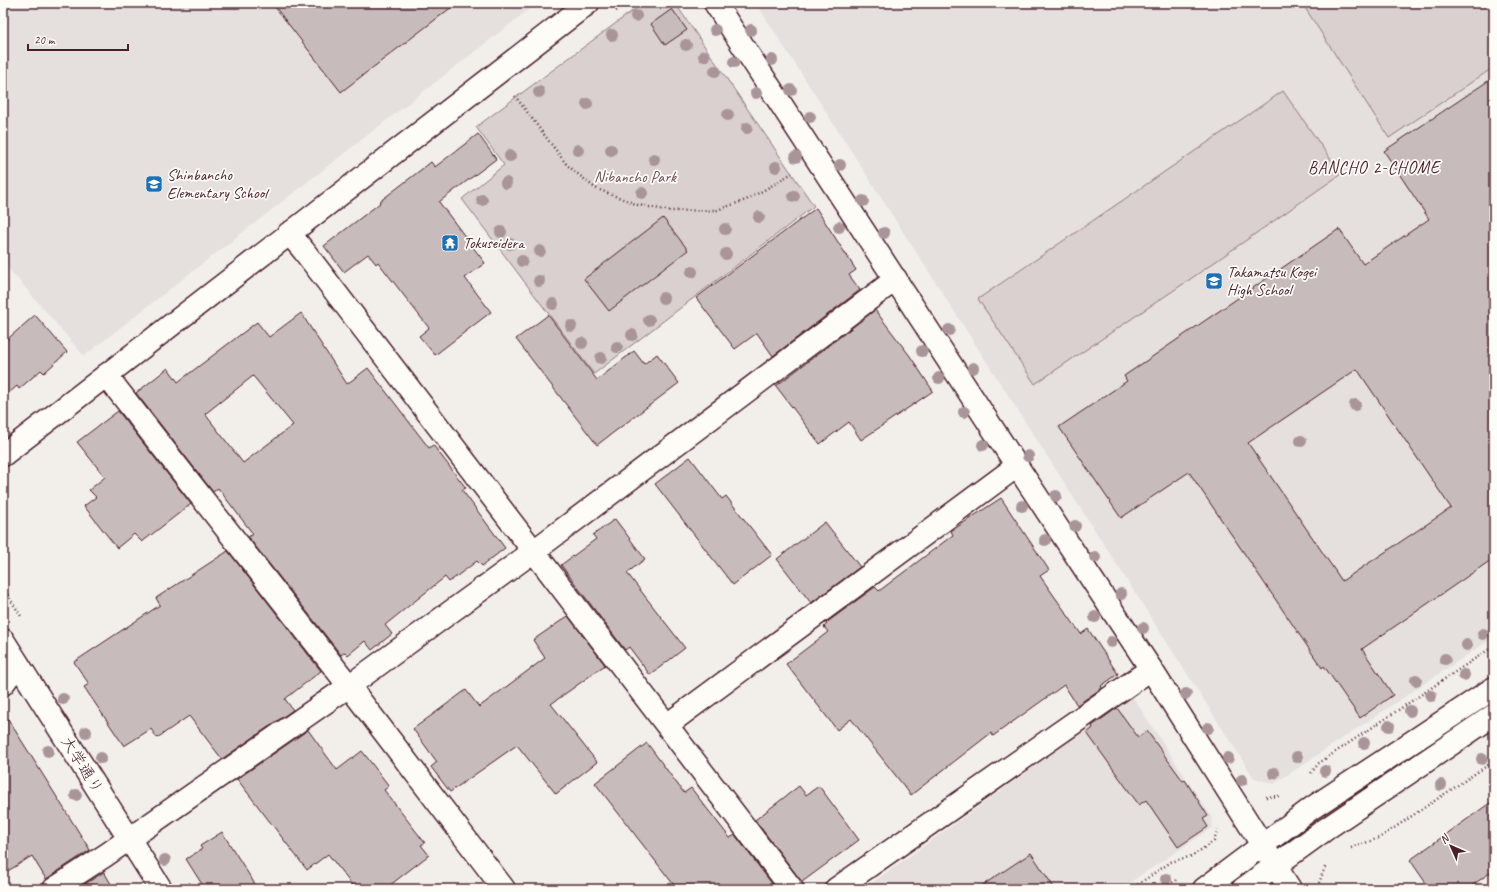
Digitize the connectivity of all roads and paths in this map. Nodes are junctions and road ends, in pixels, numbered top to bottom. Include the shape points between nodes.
1 (588, 3) edge
2 (715, 3) edge
3 (512, 92) dead end
4 (796, 170) dead end
5 (289, 234) junction
6 (896, 279) junction
7 (106, 375) junction
8 (3, 455) edge
9 (1017, 466) junction
10 (534, 552) junction
11 (3, 640) edge
12 (1494, 646) edge
13 (18, 664) junction
14 (1151, 668) junction
15 (3, 684) edge
16 (349, 686) junction
17 (1494, 688) edge
18 (1494, 715) edge
19 (667, 725) junction
20 (1494, 761) edge
21 (1309, 775) dead end
22 (1220, 827) dead end
23 (129, 838) junction
24 (1262, 846) junction
25 (1349, 849) dead end
26 (1330, 862) dead end
27 (1275, 866) junction
28 (1318, 881) dead end
29 (54, 889) edge
30 (161, 889) edge
31 (504, 889) edge
32 (792, 889) edge
33 (836, 889) edge
34 (1132, 889) edge
35 (1204, 889) edge
36 (1243, 889) edge
37 (1290, 889) edge

1 - 5 street
2 - 6 street
3 - 4 path via 567,165 595,188 638,205 670,211 716,210 746,200
5 - 7 street
5 - 10 street
6 - 9 street
6 - 10 street
7 - 8 street
7 - 16 street
9 - 14 street
9 - 19 street
10 - 16 street
10 - 19 street
11 - 13 street, 大学通り
12 - 21 path via 1320,763
13 - 15 street
13 - 23 street, 大学通り
14 - 24 street
14 - 33 street
16 - 23 street
16 - 31 street
17 - 24 street via 1312,808
18 - 27 street
19 - 32 street
20 - 25 path via 1379,838
22 - 34 path via 1214,841 1192,856 1171,862
23 - 29 street
23 - 30 street, 大学通り
24 - 27 street
24 - 35 street
26 - 28 path via 1324,867
27 - 36 street
27 - 37 street

